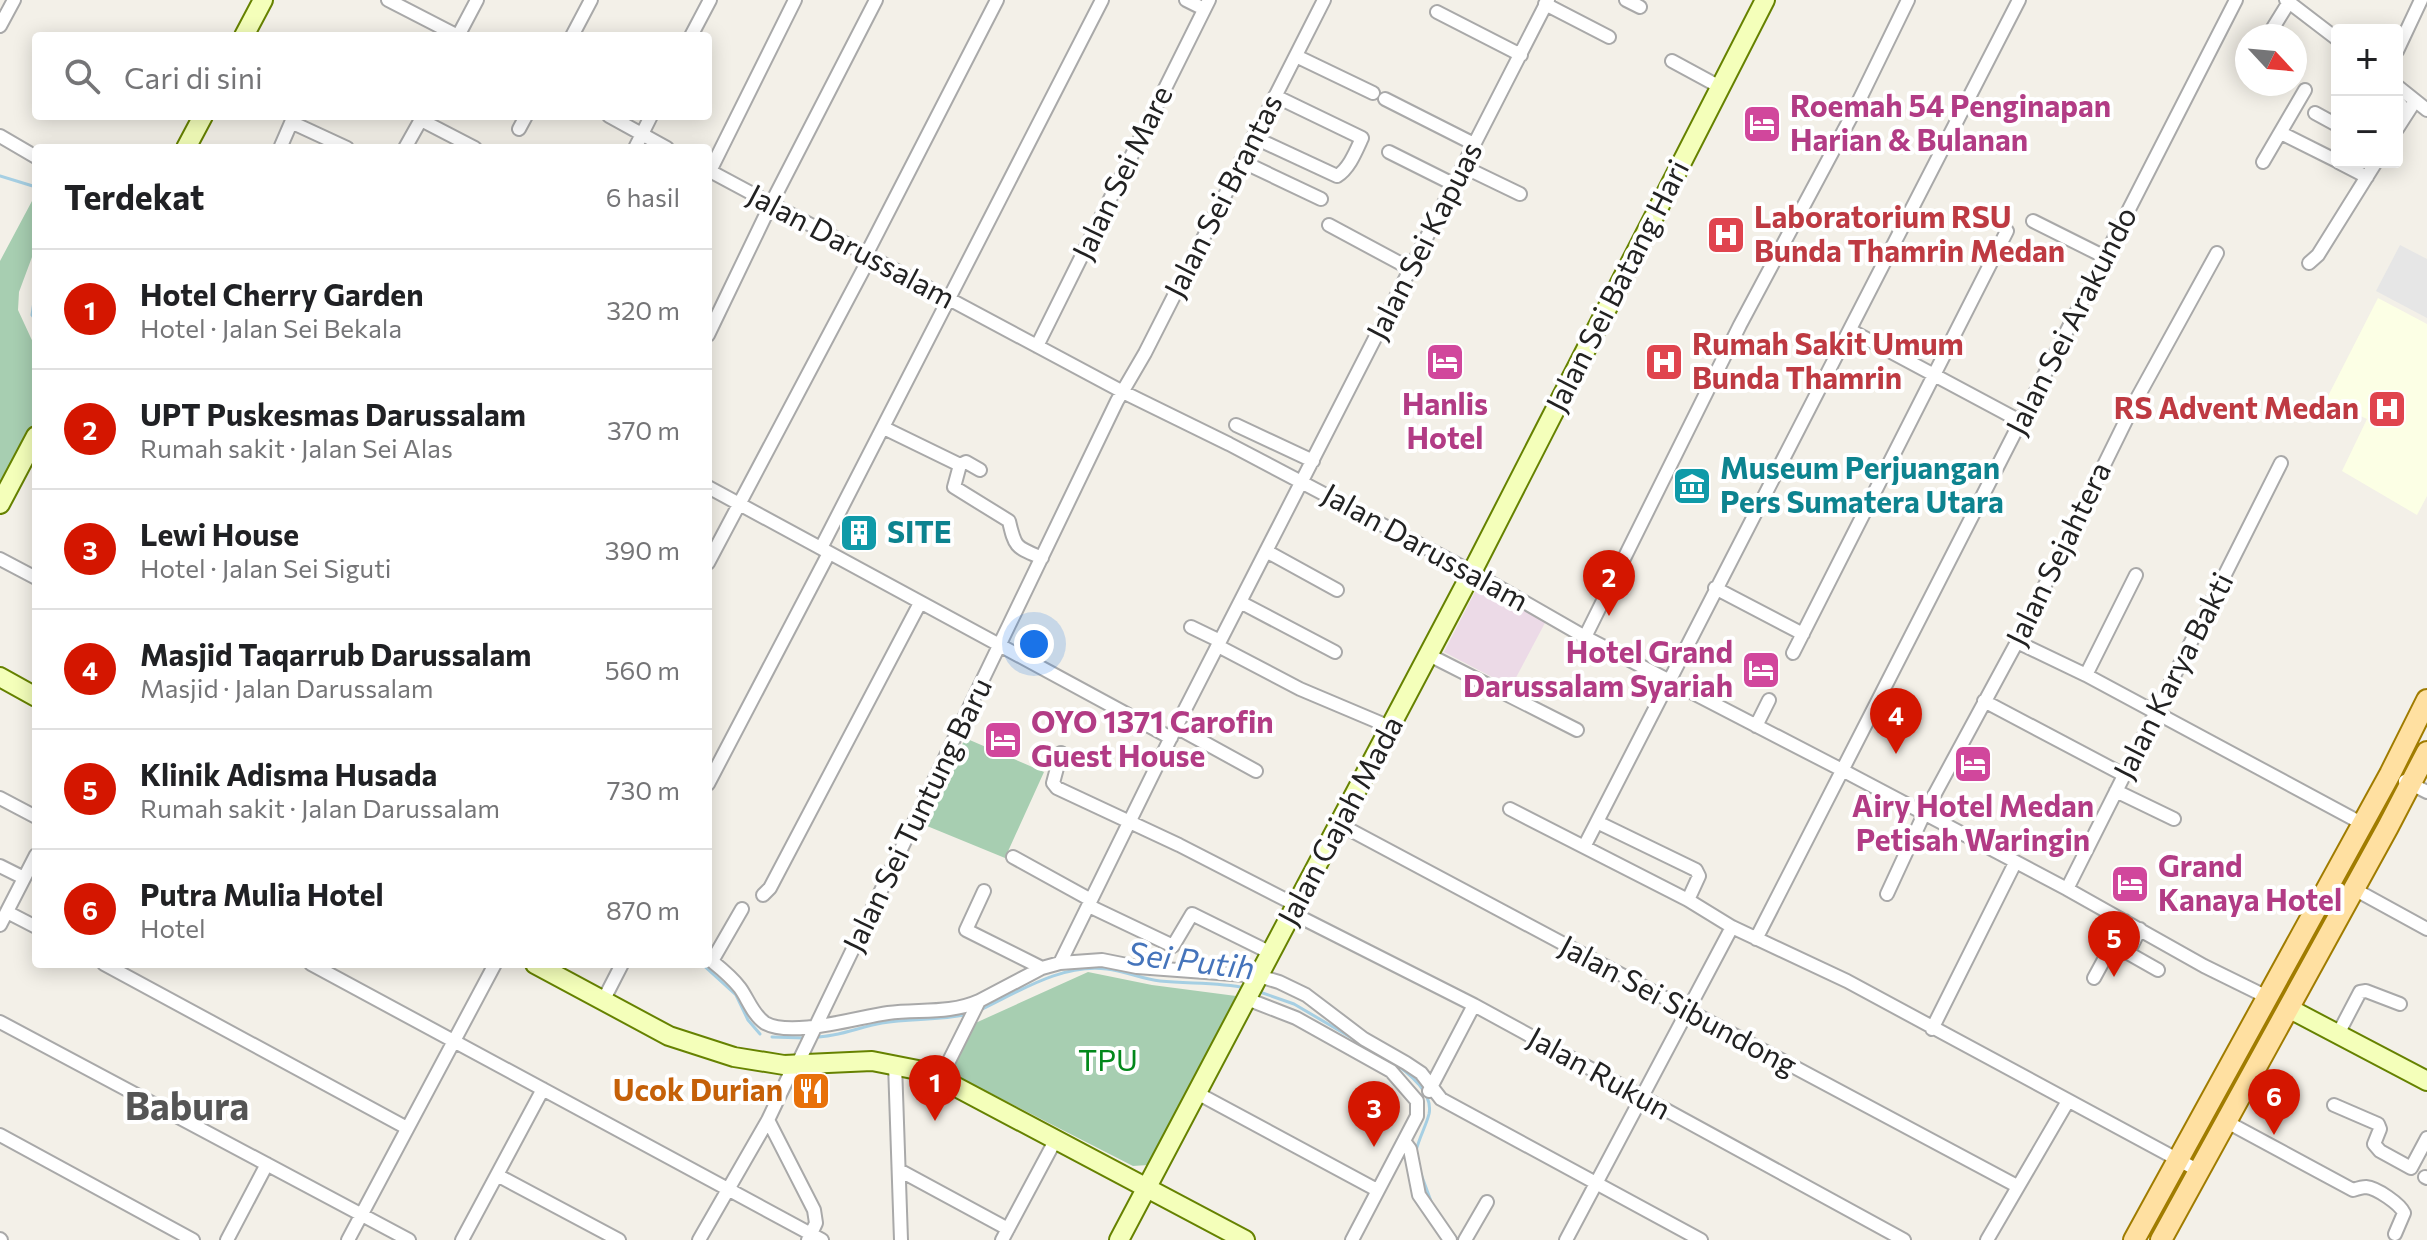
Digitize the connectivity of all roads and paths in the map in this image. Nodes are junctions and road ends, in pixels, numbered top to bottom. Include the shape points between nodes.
1 (14, 0) edge
2 (263, 0) edge
3 (388, 0) edge
4 (477, 0) edge
5 (591, 0) edge
6 (710, 0) edge
7 (795, 0) edge
8 (876, 0) edge
9 (997, 0) edge
10 (1102, 0) edge
11 (1186, 0) edge
12 (1324, 0) edge
13 (1626, 0) edge
14 (1765, 0) edge
15 (1908, 0) edge
16 (2019, 0) edge
17 (2236, 0) edge
18 (2421, 0) edge
19 (2287, 1) edge
20 (1546, 2) edge
21 (1206, 5) edge
22 (1640, 7) dead end
23 (1437, 12) dead end
24 (2275, 24) edge
25 (0, 26) edge
26 (246, 32) edge
27 (450, 32) edge
28 (460, 32) edge
29 (574, 32) edge
30 (693, 32) edge
31 (2331, 34) edge
32 (1609, 37) dead end
33 (2403, 38) edge
34 (1521, 55) junction
35 (1296, 56) junction
36 (1672, 61) dead end
37 (1720, 87) junction
38 (2403, 91) edge
39 (1373, 93) dead end
40 (1275, 96) junction
41 (2302, 96) edge
42 (1385, 99) dead end
43 (2415, 101) junction
44 (2427, 110) edge
45 (2315, 113) dead end
46 (201, 120) edge
47 (294, 120) edge
48 (296, 120) edge
49 (421, 120) edge
50 (426, 120) edge
51 (524, 120) edge
52 (616, 120) edge
53 (649, 120) edge
54 (2403, 120) edge
55 (2331, 122) edge
56 (519, 129) dead end
57 (2281, 133) junction
58 (642, 134) junction
59 (0, 136) edge
60 (1253, 137) junction
61 (188, 144) edge
62 (282, 144) edge
63 (340, 144) edge
64 (407, 144) edge
65 (468, 144) edge
66 (637, 144) edge
67 (660, 144) edge
68 (1474, 144) junction
69 (1389, 152) dead end
70 (32, 155) edge
71 (2331, 158) edge
72 (1241, 161) junction
73 (2263, 162) dead end
74 (712, 165) edge
75 (1464, 167) junction
76 (2350, 168) edge
77 (2372, 168) edge
78 (712, 173) edge
79 (2367, 177) junction
80 (1455, 185) junction
81 (1520, 194) dead end
82 (1321, 199) dead end
83 (771, 204) junction
84 (2033, 221) dead end
85 (1329, 225) dead end
86 (2007, 231) dead end
87 (2217, 253) dead end
88 (868, 256) junction
89 (2103, 256) junction
90 (2309, 263) dead end
91 (1409, 268) junction
92 (949, 299) junction
93 (712, 327) edge
94 (1850, 330) junction
95 (1037, 346) junction
96 (1936, 375) junction
97 (1123, 392) junction
98 (2022, 422) junction
99 (1236, 425) dead end
100 (884, 428) junction
101 (32, 444) edge
102 (1313, 461) junction
103 (2281, 463) dead end
104 (960, 465) junction
105 (980, 470) dead end
106 (1302, 482) junction
107 (712, 489) edge
108 (0, 504) edge
109 (739, 504) junction
110 (825, 550) junction
111 (1266, 551) junction
112 (712, 555) edge
113 (1042, 558) junction
114 (0, 559) edge
115 (1472, 572) junction
116 (2136, 575) dead end
117 (32, 576) edge
118 (1715, 588) junction
119 (1337, 590) dead end
120 (1240, 602) junction
121 (920, 603) junction
122 (1191, 627) dead end
123 (1803, 634) junction
124 (1585, 637) junction
125 (2017, 642) junction
126 (1219, 644) junction
127 (999, 647) junction
128 (1335, 652) dead end
129 (1793, 653) dead end
130 (1429, 655) junction
131 (2086, 675) junction
132 (0, 677) edge
133 (1668, 680) junction
134 (32, 695) edge
135 (1769, 700) dead end
136 (2427, 700) edge
137 (1984, 701) junction
138 (2155, 714) junction
139 (1756, 726) junction
140 (1390, 727) junction
141 (1577, 730) dead end
142 (1173, 733) junction
143 (2427, 752) edge
144 (1061, 753) dead end
145 (1842, 770) junction
146 (1256, 771) dead end
147 (2390, 774) junction
148 (2124, 775) junction
149 (712, 776) edge
150 (2419, 788) edge
151 (2116, 791) junction
152 (0, 798) edge
153 (1510, 809) dead end
154 (1924, 814) junction
155 (32, 815) edge
156 (2174, 819) dead end
157 (1597, 822) junction
158 (1131, 823) junction
159 (1339, 824) junction
160 (2363, 824) junction
161 (1585, 845) junction
162 (1013, 857) dead end
163 (32, 863) edge
164 (2015, 863) junction
165 (0, 866) edge
166 (24, 878) junction
167 (2067, 889) junction
168 (2354, 889) junction
169 (984, 891) dead end
170 (1887, 894) dead end
171 (763, 895) dead end
172 (1688, 900) junction
173 (1090, 903) junction
174 (742, 909) dead end
175 (1294, 909) junction
176 (7, 912) junction
177 (2125, 921) junction
178 (0, 925) edge
179 (32, 925) edge
180 (1732, 927) junction
181 (2140, 929) junction
182 (2427, 929) edge
183 (1756, 939) junction
184 (1271, 953) junction
185 (712, 957) edge
186 (712, 962) edge
187 (1060, 963) junction
188 (111, 968) edge
189 (318, 968) edge
190 (493, 968) edge
191 (542, 968) edge
192 (620, 968) edge
193 (1042, 968) junction
194 (2158, 970) dead end
195 (2094, 978) dead end
196 (1253, 987) junction
197 (2267, 997) junction
198 (603, 1001) junction
199 (978, 1003) junction
200 (2400, 1004) dead end
201 (1474, 1005) junction
202 (2288, 1008) junction
203 (1687, 1011) junction
204 (0, 1022) edge
205 (1932, 1029) junction
206 (811, 1034) junction
207 (2338, 1034) junction
208 (454, 1041) junction
209 (895, 1064) junction
210 (796, 1065) junction
211 (941, 1077) junction
212 (2427, 1081) edge
213 (543, 1089) junction
214 (1197, 1093) junction
215 (1425, 1094) junction
216 (1641, 1097) junction
217 (2068, 1101) junction
218 (2334, 1105) dead end
219 (768, 1120) junction
220 (2227, 1122) junction
221 (407, 1128) junction
222 (0, 1135) edge
223 (2427, 1138) edge
224 (1056, 1139) junction
225 (1404, 1141) junction
226 (2179, 1160) junction
227 (267, 1164) junction
228 (899, 1170) junction
229 (2199, 1171) junction
230 (497, 1175) junction
231 (1594, 1184) junction
232 (2017, 1186) junction
233 (1146, 1188) junction
234 (728, 1190) junction
235 (1377, 1190) junction
236 (1487, 1202) dead end
237 (362, 1215) junction
238 (1005, 1234) edge
239 (2395, 1234) dead end
240 (814, 1238) edge
241 (1241, 1239) edge
242 (193, 1240) edge
243 (227, 1240) edge
244 (348, 1240) edge
245 (409, 1240) edge
246 (462, 1240) edge
247 (619, 1240) edge
248 (699, 1240) edge
249 (901, 1240) edge
250 (1119, 1240) edge
251 (1352, 1240) edge
252 (1450, 1240) edge
253 (1465, 1240) edge
254 (1566, 1240) edge
255 (1701, 1240) edge
256 (1904, 1240) edge
257 (1987, 1240) edge
258 (2134, 1240) edge
259 (2161, 1240) edge

1 - 25 street
2 - 26 street
3 - 27 street
4 - 28 street
5 - 29 street
6 - 30 street
7 - 74 street
8 - 83 street
9 - 88 street
10 - 92 street
11 - 21 street
12 - 35 street, Jalan Sei Brantas
13 - 22 street
14 - 37 street, Jalan Sei Batang Hari
15 - 124 street
16 - 94 street
17 - 89 street, Jalan Sei Arakundo
18 - 33 street
19 - 24 street
19 - 31 street
20 - 32 street
20 - 34 street, Jalan Sei Kapuas
21 - 95 street, Jalan Sei Mare
23 - 34 street
34 - 68 street, Jalan Sei Kapuas
35 - 39 street
35 - 40 street, Jalan Sei Brantas
36 - 37 street
37 - 115 street, Jalan Sei Batang Hari
38 - 43 street
40 - 60 street, Jalan Sei Brantas
40 - 60 street via 1362,138 1357,149 1337,176
41 - 57 street
42 - 68 street
43 - 44 street
43 - 54 street
45 - 55 street
46 - 61 street
47 - 62 street
48 - 63 street
49 - 64 street
50 - 65 street
51 - 56 street
52 - 58 street
53 - 58 street
57 - 71 street
57 - 73 street
58 - 66 street
58 - 67 street
59 - 70 street
60 - 72 street, Jalan Sei Brantas
68 - 75 street, Jalan Sei Kapuas
69 - 80 street
72 - 82 street
72 - 97 street, Jalan Sei Brantas
75 - 80 street, Jalan Sei Kapuas
75 - 81 street
76 - 79 street
77 - 79 street
78 - 83 street, Jalan Darussalam
79 - 90 street
80 - 91 street, Jalan Sei Kapuas
83 - 88 street, Jalan Darussalam
83 - 93 street
84 - 89 street
85 - 91 street
86 - 96 street
87 - 125 street, Jalan Sejahtera via 2128,414
88 - 92 street, Jalan Darussalam
88 - 109 street
89 - 98 street, Jalan Sei Arakundo
91 - 102 street, Jalan Sei Kapuas
92 - 95 street, Jalan Darussalam
92 - 100 street
94 - 96 street
94 - 118 street
95 - 97 street, Jalan Darussalam
96 - 98 street
96 - 123 street
97 - 106 street, Jalan Darussalam
97 - 113 street, Jalan Sei Tuntung Baru
98 - 145 street, Jalan Sei Arakundo
99 - 102 street
100 - 104 street
100 - 110 street
101 - 108 street
102 - 106 street, Jalan Sei Kapuas
103 - 138 street, Jalan Karya Bakti
104 - 105 street via 966,462
104 - 113 street via 954,487 1009,521 1013,543
106 - 111 street, Jalan Sei Kapuas
106 - 115 street, Jalan Darussalam
107 - 109 street
109 - 110 street
109 - 112 street
110 - 121 street
110 - 149 street
111 - 119 street
111 - 120 street, Jalan Sei Kapuas
113 - 127 street, Jalan Sei Tuntung Baru
114 - 117 street
115 - 124 street, Jalan Darussalam
115 - 130 street, Jalan Gajah Mada
116 - 131 street
118 - 123 street
118 - 133 street
120 - 126 street, Jalan Sei Kapuas
120 - 128 street
121 - 127 street
121 - 171 street
122 - 126 street
123 - 129 street
124 - 133 street, Jalan Darussalam
125 - 131 street
125 - 137 street, Jalan Sejahtera
126 - 140 street via 1300,689
126 - 142 street, Jalan Sei Kapuas
127 - 142 street
127 - 206 street, Jalan Sei Tuntung Baru
130 - 140 street, Jalan Gajah Mada
130 - 141 street
131 - 138 street
132 - 134 street
133 - 139 street, Jalan Darussalam
133 - 157 street
135 - 139 street
136 - 147 main road
137 - 148 street
137 - 154 street, Jalan Sejahtera
138 - 148 street, Jalan Karya Bakti
138 - 160 street
139 - 145 street, Jalan Darussalam
140 - 159 street, Jalan Gajah Mada
142 - 146 street
142 - 158 street, Jalan Sei Kapuas
143 - 150 main road
144 - 158 street, Jalan Rukun via 1054,786
145 - 154 street, Jalan Darussalam
145 - 183 street, Jalan Sei Arakundo
147 - 150 street
147 - 160 main road
148 - 151 street, Jalan Karya Bakti
150 - 168 main road
151 - 156 street
151 - 167 street, Jalan Karya Bakti
152 - 155 street
153 - 161 street
154 - 164 street, Jalan Darussalam
154 - 170 street, Jalan Sejahtera
157 - 161 street
157 - 172 street via 1696,870 1699,876
158 - 173 street, Jalan Sei Kapuas
158 - 175 street, Jalan Rukun
159 - 175 street, Jalan Gajah Mada
159 - 203 street, Jalan Sei Sibundong
160 - 197 main road
161 - 172 street
162 - 173 street
163 - 166 street
164 - 167 street, Jalan Darussalam
164 - 205 street
165 - 166 street
166 - 176 street
167 - 177 street, Jalan Darussalam
168 - 182 street
168 - 202 main road
169 - 193 street via 966,930
172 - 180 street
173 - 184 street via 1173,946 1192,914
173 - 187 street, Jalan Sei Kapuas
174 - 185 street
175 - 184 street, Jalan Gajah Mada
175 - 201 street, Jalan Rukun
176 - 178 street
176 - 179 street
177 - 181 street, Jalan Darussalam
177 - 195 street
180 - 183 street
180 - 203 street
181 - 194 street via 2128,953
181 - 197 street, Jalan Darussalam
183 - 205 street via 1847,981
184 - 196 street, Jalan Gajah Mada
186 - 206 street via 736,983 762,1021
187 - 193 street
187 - 196 street via 1102,960
188 - 221 street
189 - 208 street
190 - 208 street
191 - 198 street
192 - 198 street
193 - 199 street
196 - 214 street, Jalan Gajah Mada
196 - 215 street
196 - 215 street via 1306,995 1421,1073
197 - 202 main road
197 - 226 main road
198 - 210 street via 700,1047
199 - 206 street via 904,1011
199 - 211 street
200 - 207 street via 2360,992
201 - 215 street
201 - 216 street, Jalan Rukun
202 - 207 street
202 - 220 main road
203 - 216 street
203 - 232 street, Jalan Sei Sibundong
204 - 227 street
205 - 217 street
206 - 210 street, Jalan Sei Tuntung Baru
207 - 212 street
208 - 213 street
208 - 221 street
209 - 210 street
209 - 211 street
209 - 228 street
210 - 219 street, Jalan Sei Tuntung Baru
211 - 224 street
213 - 230 street
213 - 234 street
214 - 233 street, Jalan Gajah Mada
214 - 235 street
215 - 225 street
215 - 231 street
216 - 231 street
216 - 256 street, Jalan Rukun
217 - 226 street
217 - 232 street
218 - 223 street via 2378,1124 2374,1144 2411,1168
219 - 234 street, Jalan Sei Tuntung Baru
219 - 240 street via 812,1203
220 - 229 main road
220 - 239 street via 2353,1190 2370,1188 2402,1207
221 - 237 street
222 - 242 street
224 - 233 street
224 - 238 street
225 - 235 street
225 - 252 street via 1419,1195
226 - 229 street
226 - 258 main road
227 - 237 street
227 - 243 street
228 - 238 street
228 - 249 street
229 - 259 main road
230 - 246 street
230 - 247 street
231 - 254 street
231 - 255 street
232 - 257 street
233 - 241 street
233 - 250 street, Jalan Gajah Mada
234 - 240 street
234 - 248 street, Jalan Sei Tuntung Baru
235 - 251 street
236 - 253 street
237 - 244 street
237 - 245 street

